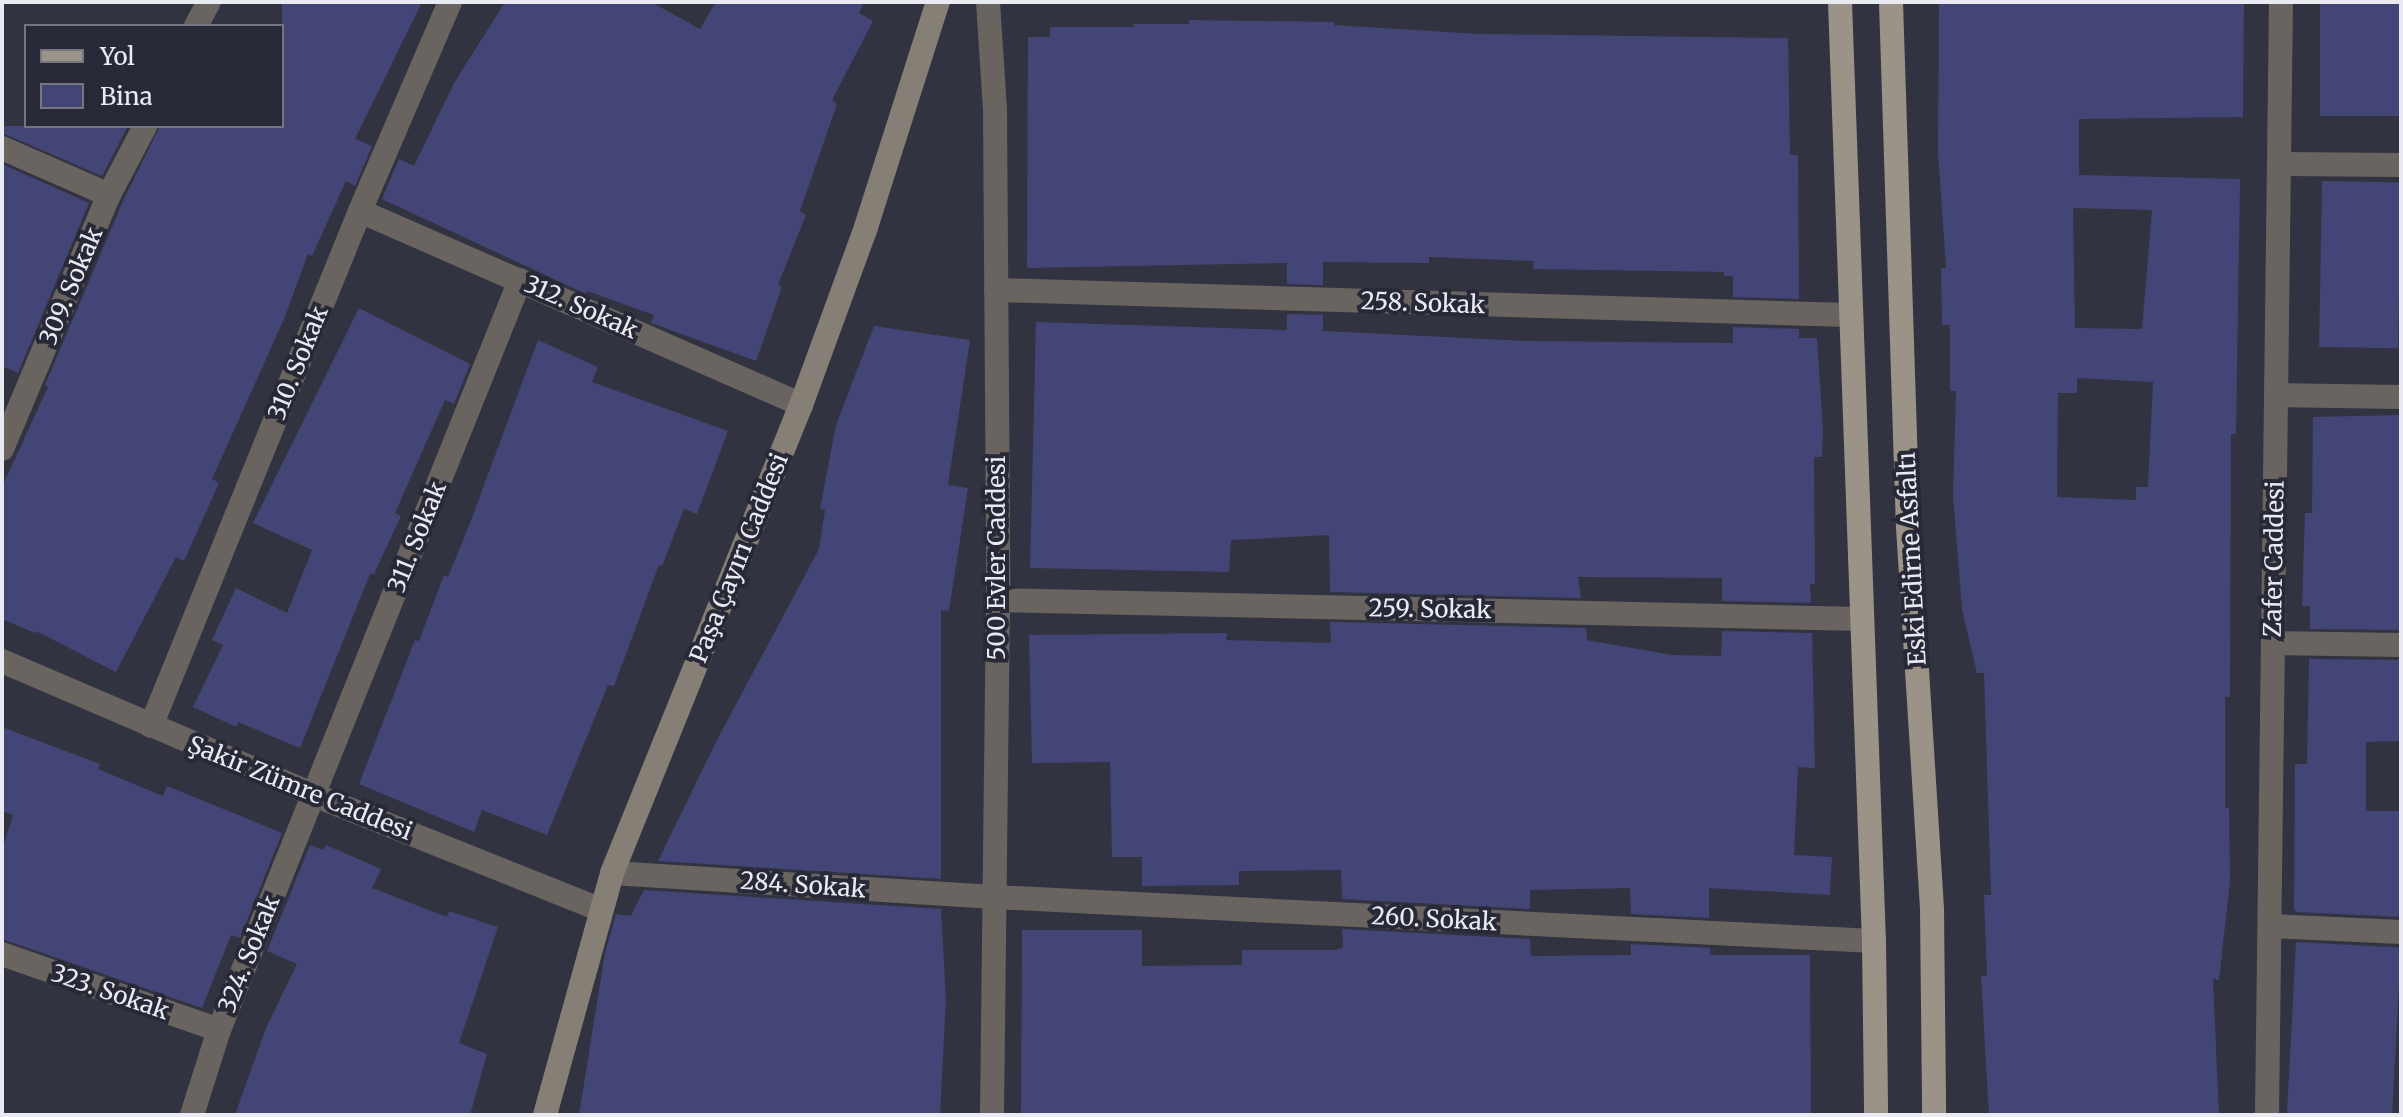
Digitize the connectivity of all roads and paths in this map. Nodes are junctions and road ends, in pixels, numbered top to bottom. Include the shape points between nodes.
1 (209, 2) edge
2 (450, 2) edge
3 (938, 2) edge
4 (988, 2) edge
5 (1840, 2) edge
6 (1891, 2) edge
7 (2281, 2) edge
8 (197, 24) edge
9 (144, 128) edge
10 (2, 148) edge
11 (2279, 164) junction
12 (2401, 165) edge
13 (109, 195) junction
14 (360, 211) junction
15 (520, 280) junction
16 (996, 290) junction
17 (1849, 315) junction
18 (2276, 395) junction
19 (2401, 397) edge
20 (801, 405) junction
21 (2, 449) edge
22 (998, 600) junction
23 (1862, 619) junction
24 (2273, 643) junction
25 (2401, 645) edge
26 (2, 661) edge
27 (151, 726) junction
28 (314, 795) junction
29 (612, 873) junction
30 (994, 897) junction
31 (599, 909) junction
32 (2271, 926) junction
33 (2401, 932) edge
34 (1874, 941) junction
35 (2, 954) edge
36 (219, 1030) junction
37 (192, 1115) edge
38 (545, 1115) edge
39 (992, 1115) edge
40 (1876, 1115) edge
41 (1934, 1115) edge
42 (2267, 1115) edge

1 - 8 street
2 - 14 street, 310. Sokak
3 - 20 street, Paşa Çayırı Caddesi via 866,227
4 - 16 street, 500 Evler Caddesi via 995,109
5 - 17 main road, Eski Edirne Asfaltı
6 - 41 main road, Eski Edirne Asfaltı via 1908,527 1932,910
7 - 11 street, Zafer Caddesi
9 - 13 street, 309. Sokak
10 - 13 street
11 - 12 street
11 - 18 street, Zafer Caddesi
13 - 21 street, 309. Sokak
14 - 15 street, 312. Sokak
14 - 27 street, 310. Sokak
15 - 20 street, 312. Sokak
15 - 28 street, 311. Sokak
16 - 17 street, 258. Sokak
16 - 22 street, 500 Evler Caddesi
17 - 23 main road, Eski Edirne Asfaltı
18 - 19 street
18 - 24 street, Zafer Caddesi
20 - 29 street, Paşa Çayırı Caddesi
22 - 23 street, 259. Sokak
22 - 30 street, 500 Evler Caddesi
23 - 34 main road, Eski Edirne Asfaltı
24 - 25 street
24 - 32 street, Zafer Caddesi
26 - 27 street, Şakir Zümre Caddesi
27 - 28 street, Şakir Zümre Caddesi
28 - 31 street, Şakir Zümre Caddesi
28 - 36 street, 324. Sokak
29 - 30 street, 284. Sokak
29 - 31 street, Paşa Çayırı Caddesi
30 - 34 street, 260. Sokak
30 - 39 street, 500 Evler Caddesi
31 - 38 street, Paşa Çayırı Caddesi
32 - 33 street
32 - 42 street, Zafer Caddesi
34 - 40 main road, Eski Edirne Asfaltı
35 - 36 street, 323. Sokak
36 - 37 street, 324. Sokak

